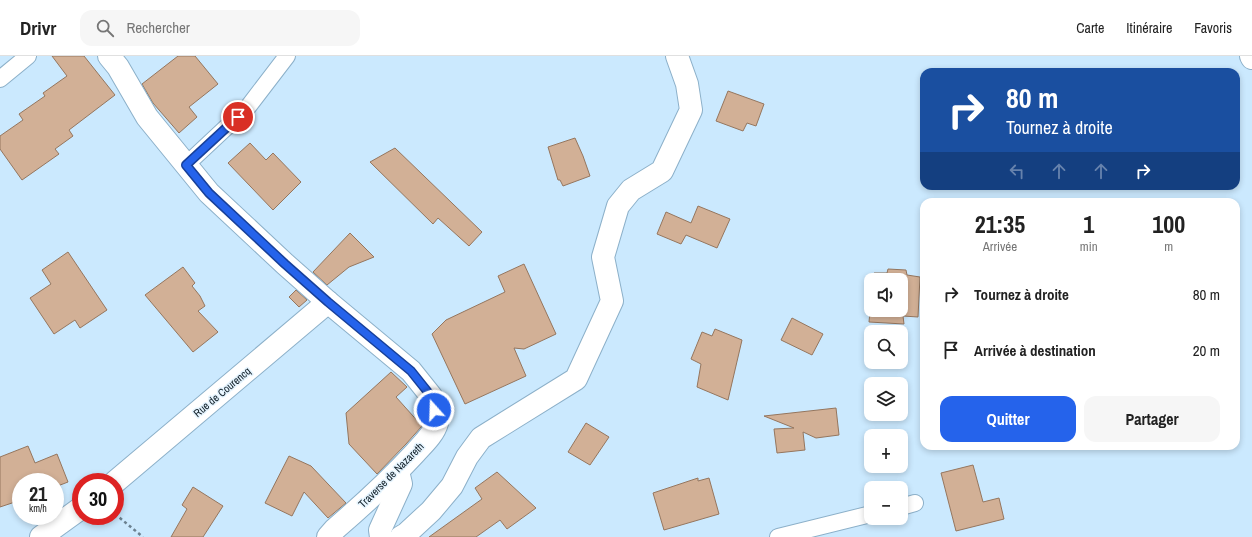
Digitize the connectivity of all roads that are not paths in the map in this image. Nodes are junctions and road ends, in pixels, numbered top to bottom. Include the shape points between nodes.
1 (28, 56) edge
2 (109, 56) edge
3 (287, 56) edge
4 (677, 56) edge
5 (0, 79) edge
6 (186, 165) junction
7 (328, 302) junction
8 (398, 471) junction
9 (124, 474) edge
10 (72, 515) edge
11 (864, 516) edge
12 (41, 537) edge
13 (328, 537) edge
14 (381, 537) edge
15 (401, 537) edge
16 (778, 537) edge

1 - 5 lane
2 - 6 street, Traverse de Nazareth via 147,118
3 - 6 lane via 248,107
4 - 15 street via 688,84 691,110 662,171 631,190 618,206 603,257 612,301 576,378 481,438 448,491 431,511
6 - 7 street, Traverse de Nazareth via 209,193
7 - 8 street, Traverse de Nazareth via 411,371 431,396 436,428
7 - 9 street, Rue de Courencq
8 - 13 street, Traverse de Nazareth
8 - 14 street via 401,484 380,530
10 - 12 street
11 - 16 lane

